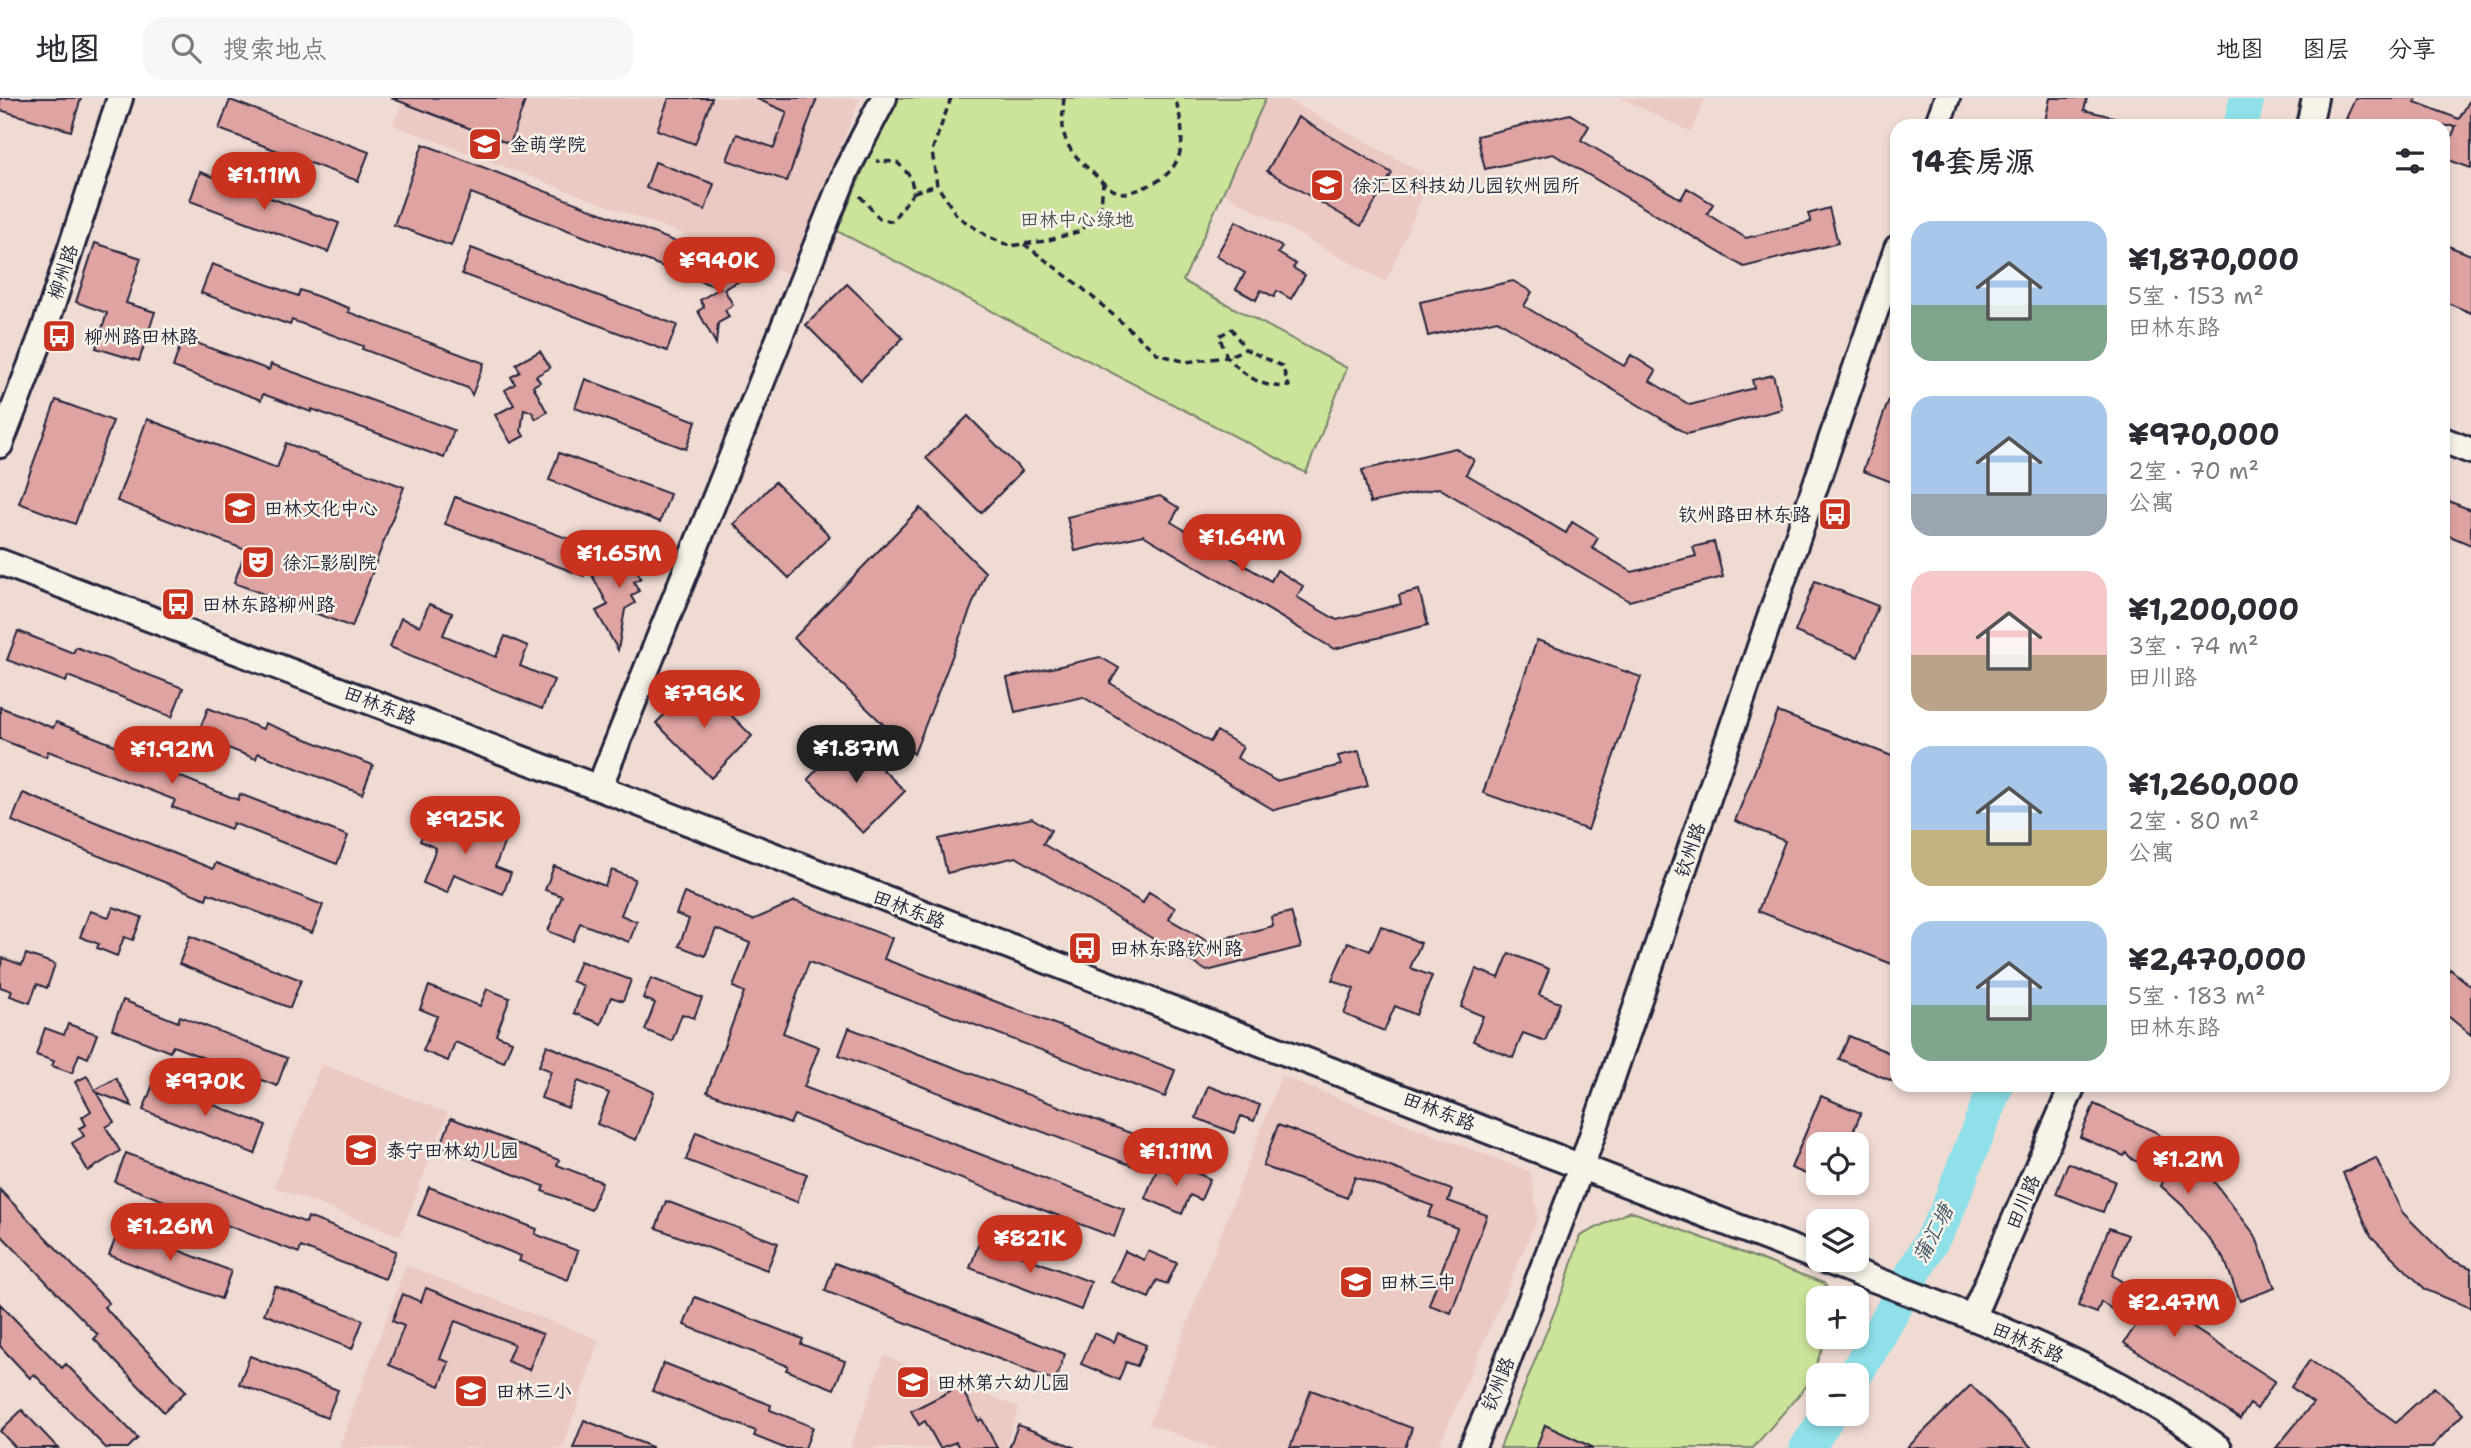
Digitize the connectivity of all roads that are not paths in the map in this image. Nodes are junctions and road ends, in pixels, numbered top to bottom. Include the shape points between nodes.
1 (120, 98) edge
2 (884, 98) edge
3 (1947, 98) edge
4 (2315, 98) edge
5 (1940, 119) edge
6 (2310, 119) edge
7 (1890, 268) edge
8 (2450, 443) edge
9 (0, 445) edge
10 (2471, 451) edge
11 (0, 562) edge
12 (599, 788) junction
13 (2070, 1092) edge
14 (1582, 1165) junction
15 (1806, 1252) edge
16 (1856, 1272) edge
17 (1963, 1315) junction
18 (1472, 1448) edge
19 (2219, 1448) edge

1 - 9 street, 柳州路 via 44,330
2 - 12 street
3 - 5 street
4 - 6 street
7 - 14 street, 钦州路
8 - 10 street
11 - 12 street, 田林东路
12 - 14 street, 田林东路
13 - 17 street, 田川路
14 - 15 street, 田林东路
14 - 18 street, 钦州路
16 - 17 street, 田林东路
17 - 19 street, 田林东路 via 2077,1362 2142,1396

